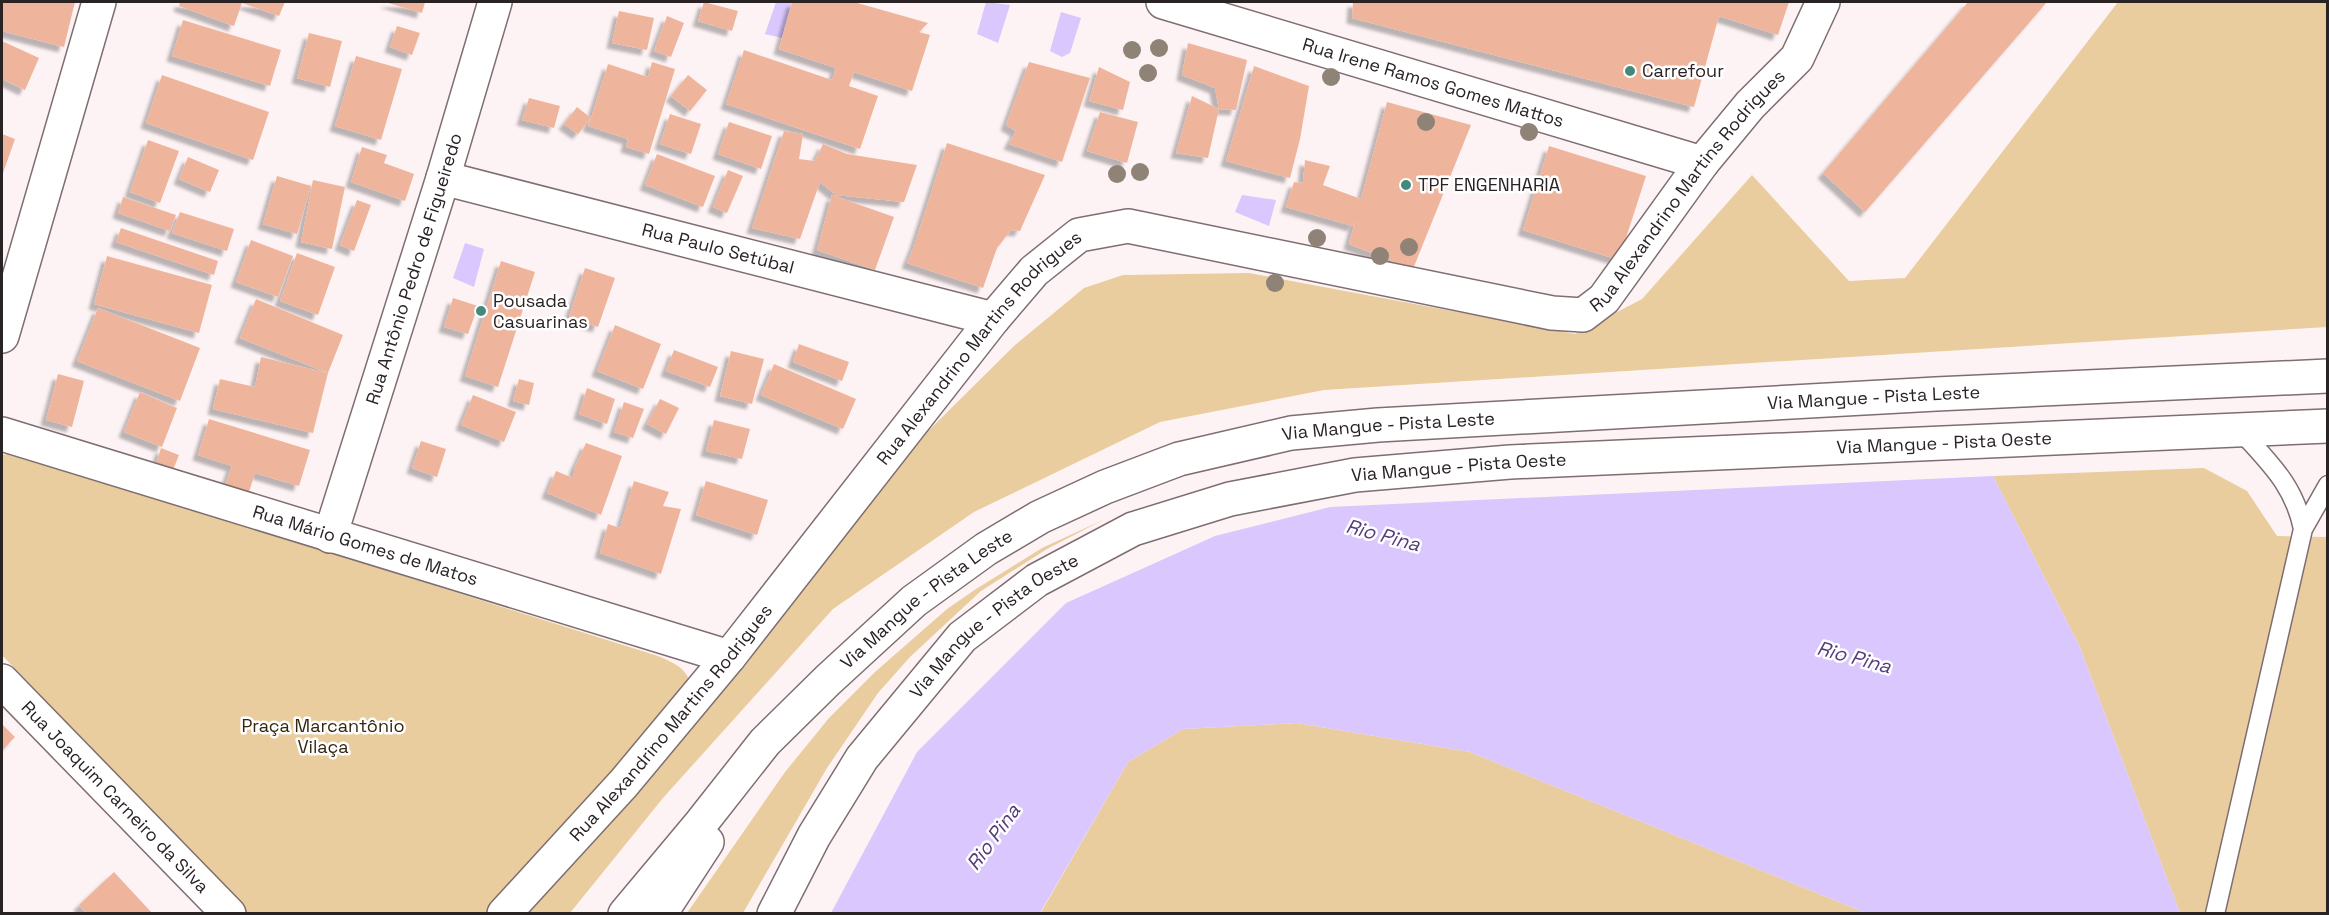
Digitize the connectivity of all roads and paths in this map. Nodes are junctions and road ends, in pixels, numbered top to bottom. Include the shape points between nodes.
1 (99, 2) edge
2 (495, 2) edge
3 (1163, 2) edge
4 (1823, 2) edge
5 (1702, 163) junction
6 (443, 177) junction
7 (993, 319) junction
8 (2, 336) edge
9 (2328, 376) edge
10 (2328, 426) edge
11 (2239, 429) junction
12 (2, 434) edge
13 (2328, 485) edge
14 (2303, 529) junction
15 (330, 536) junction
16 (729, 657) junction
17 (2, 681) edge
18 (778, 729) junction
19 (229, 914) edge
20 (504, 914) edge
21 (625, 914) edge
22 (660, 914) edge
23 (774, 914) edge
24 (2215, 914) edge

1 - 8 street
2 - 6 street, Rua Antônio Pedro de Figueiredo
3 - 5 street, Rua Irene Ramos Gomes Mattos
4 - 5 street, Rua Alexandrino Martins Rodrigues via 1797,58 1750,105
5 - 7 street, Rua Alexandrino Martins Rodrigues via 1604,298 1583,315 1552,313 1128,226 1079,235 1034,270
6 - 7 street, Rua Paulo Setúbal
6 - 15 street, Rua Antônio Pedro de Figueiredo
7 - 16 street, Rua Alexandrino Martins Rodrigues
9 - 18 street, Via Mangue - Pista Leste via 1401,423 1269,438 1179,459 1105,487 995,543 914,602
10 - 11 street, Via Mangue - Pista Oeste
11 - 14 lane via 2290,489
11 - 23 street, Via Mangue - Pista Oeste via 1510,462 1355,475 1230,499 1133,529 1038,580 962,637 862,758 814,836
12 - 15 street, Rua Mário Gomes de Matos
13 - 14 lane
14 - 24 lane
15 - 16 street, Rua Mário Gomes de Matos
16 - 20 street, Rua Alexandrino Martins Rodrigues via 624,783
17 - 19 street, Rua Joaquim Carneiro da Silva
18 - 21 street, Via Mangue - Pista Leste
18 - 22 street

